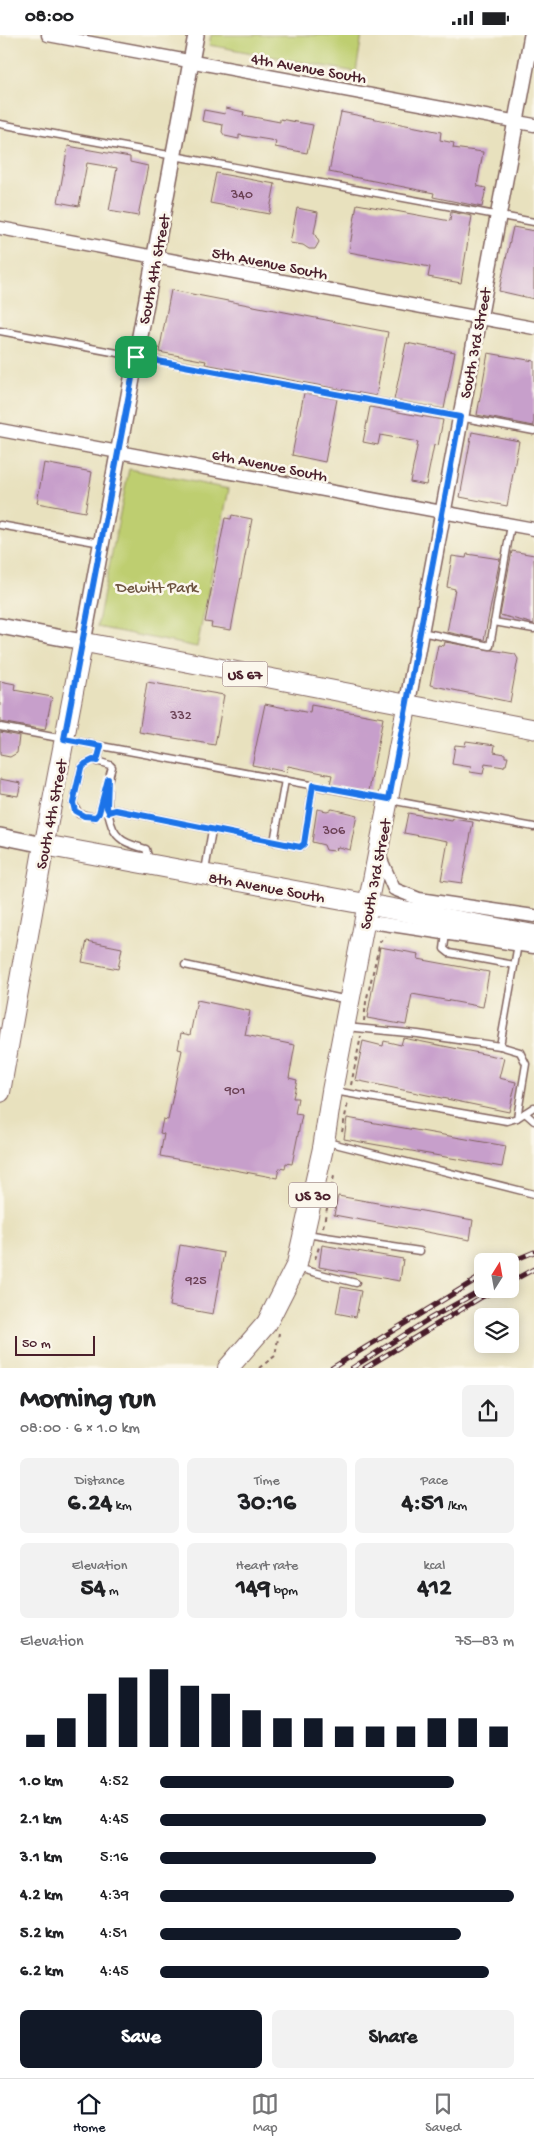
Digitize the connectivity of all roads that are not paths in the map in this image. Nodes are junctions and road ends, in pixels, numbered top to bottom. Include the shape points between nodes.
1 (48, 35) edge
2 (196, 35) edge
3 (532, 35) edge
4 (191, 63) junction
5 (515, 121) junction
6 (0, 124) edge
7 (534, 125) edge
8 (173, 157) junction
9 (498, 215) junction
10 (534, 222) edge
11 (0, 228) edge
12 (155, 257) junction
13 (479, 318) junction
14 (534, 328) edge
15 (0, 331) edge
16 (136, 357) junction
17 (460, 417) junction
18 (0, 430) edge
19 (534, 431) edge
20 (118, 452) junction
21 (443, 513) junction
22 (0, 525) edge
23 (511, 525) junction
24 (534, 529) edge
25 (101, 543) junction
26 (494, 622) junction
27 (0, 626) edge
28 (534, 629) edge
29 (421, 632) junction
30 (83, 642) junction
31 (407, 705) junction
32 (0, 727) edge
33 (534, 729) edge
34 (64, 739) junction
35 (101, 746) junction
36 (97, 761) junction
37 (108, 779) junction
38 (285, 780) junction
39 (313, 785) junction
40 (389, 799) junction
41 (109, 812) junction
42 (534, 827) edge
43 (212, 830) junction
44 (0, 836) edge
45 (274, 842) junction
46 (44, 845) junction
47 (378, 853) junction
48 (146, 864) junction
49 (204, 875) junction
50 (367, 912) junction
51 (534, 916) edge
52 (446, 932) junction
53 (526, 940) edge
54 (534, 947) edge
55 (185, 965) dead end
56 (514, 965) junction
57 (350, 1000) junction
58 (344, 1027) junction
59 (500, 1046) junction
60 (2, 1067) edge
61 (332, 1091) junction
62 (0, 1092) edge
63 (534, 1107) edge
64 (525, 1113) junction
65 (517, 1118) junction
66 (534, 1121) edge
67 (324, 1141) junction
68 (534, 1194) edge
69 (305, 1233) junction
70 (420, 1251) dead end
71 (296, 1267) junction
72 (356, 1283) dead end
73 (228, 1368) edge

1 - 4 street, 4th Avenue South
2 - 4 street, South 4th Street
3 - 5 street, South 3rd Street
4 - 5 street, 4th Avenue South
4 - 8 street, South 4th Street
5 - 7 street, 4th Avenue South
5 - 9 street, South 3rd Street
6 - 8 lane
8 - 9 lane
8 - 12 street, South 4th Street
9 - 10 lane
9 - 13 street, South 3rd Street
11 - 12 street, 5th Avenue South
12 - 13 street, 5th Avenue South
12 - 16 street, South 4th Street
13 - 14 street, 5th Avenue South
13 - 17 street, South 3rd Street
15 - 16 lane
16 - 17 lane
16 - 20 street, South 4th Street
17 - 19 lane
17 - 21 street, South 3rd Street
18 - 20 street, 6th Avenue South
20 - 21 street, 6th Avenue South
20 - 25 street, South 4th Street
21 - 23 street, 6th Avenue South
21 - 29 street, South 3rd Street
22 - 25 lane
23 - 24 street, 6th Avenue South
23 - 26 lane
25 - 30 street, South 4th Street
26 - 28 lane
26 - 29 lane via 490,646
27 - 30 street
29 - 31 street, South 3rd Street
30 - 31 main road, US 67
30 - 34 main road, South 4th Street
31 - 33 main road, US 67
31 - 40 main road, South 3rd Street
32 - 34 lane
34 - 35 lane
34 - 46 main road, South 4th Street
35 - 36 lane
35 - 38 lane
36 - 37 lane via 112,767
36 - 37 lane via 93,760 81,768 73,803 79,814 96,817
37 - 41 lane
38 - 39 lane
38 - 45 lane
39 - 40 lane
39 - 45 lane via 304,844 300,847
40 - 42 lane
40 - 47 main road, South 3rd Street
41 - 43 lane via 116,810
41 - 48 lane via 114,831 120,838 146,849
43 - 45 lane
43 - 49 lane
44 - 46 street, 8th Avenue South
46 - 48 highway, 8th Avenue South
46 - 60 highway, South 4th Street
47 - 50 main road, South 3rd Street
47 - 51 street via 394,889 419,899
48 - 49 highway, 8th Avenue South
49 - 50 highway, 8th Avenue South
50 - 52 street, 8th Avenue South
50 - 53 highway, 8th Avenue South
50 - 57 highway, South 3rd Street / US 30
52 - 53 street, 8th Avenue South
52 - 56 lane via 444,949 449,953
53 - 54 street, 8th Avenue South
53 - 56 lane
55 - 57 lane
56 - 59 lane
57 - 58 highway, South 3rd Street / US 30
58 - 59 lane
58 - 61 highway, South 3rd Street / US 30
59 - 65 lane via 520,1052 526,1064
60 - 62 highway, South 4th Street
61 - 65 lane via 507,1121
61 - 67 highway, South 3rd Street / US 30
63 - 64 lane
64 - 65 lane
64 - 66 lane
67 - 68 lane
67 - 69 highway, South 3rd Street / US 30
69 - 70 lane
69 - 71 highway, South 3rd Street / US 30
71 - 72 lane
71 - 73 highway, South 3rd Street / US 30 via 268,1323

